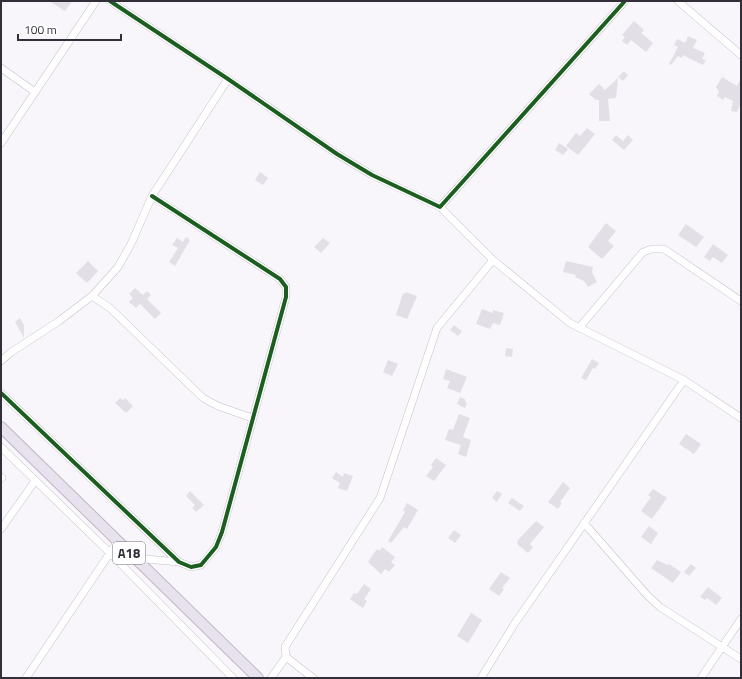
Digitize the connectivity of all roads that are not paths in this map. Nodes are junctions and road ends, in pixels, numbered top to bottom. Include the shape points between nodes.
1 (96, 1) edge
2 (110, 1) edge
3 (625, 1) edge
4 (678, 1) edge
5 (741, 56) edge
6 (1, 68) edge
7 (228, 79) junction
8 (35, 92) junction
9 (1, 143) edge
10 (152, 196) junction
11 (440, 207) junction
12 (493, 260) junction
13 (92, 296) junction
14 (741, 301) edge
15 (579, 328) junction
16 (1, 362) edge
17 (684, 380) junction
18 (1, 393) edge
19 (252, 418) junction
20 (741, 418) edge
21 (1, 427) edge
22 (1, 447) edge
23 (35, 480) junction
24 (584, 523) junction
25 (1, 529) edge
26 (118, 541) junction
27 (110, 553) junction
28 (134, 558) junction
29 (179, 562) junction
30 (741, 619) edge
31 (722, 647) junction
32 (286, 657) junction
33 (741, 659) edge
34 (26, 678) edge
35 (233, 678) edge
36 (258, 678) edge
37 (271, 678) edge
38 (313, 678) edge
39 (481, 678) edge
40 (702, 678) edge

1 - 8 street
2 - 7 street
3 - 11 street
4 - 5 street
6 - 8 street
7 - 10 street
7 - 11 street via 342,158 372,176
8 - 9 street
10 - 13 street via 118,267
10 - 19 street via 280,279 286,287 286,297
11 - 12 street
12 - 15 street
12 - 32 street via 437,328 380,498 285,647
13 - 16 street via 10,353
13 - 19 street via 110,308 203,398
14 - 15 street via 664,249 652,249 643,252
15 - 17 street
17 - 20 street
17 - 24 street
18 - 29 street
19 - 29 street via 227,517 216,547 207,560 198,567 188,567
21 - 26 highway, A18
22 - 23 street
23 - 25 street
23 - 27 street
24 - 31 street via 647,596
24 - 39 street via 515,623
26 - 27 street
26 - 28 highway, A18
27 - 34 street
27 - 35 street
28 - 29 street
28 - 36 highway, A18
30 - 31 street
31 - 33 street
31 - 40 street
32 - 37 street
32 - 38 street

